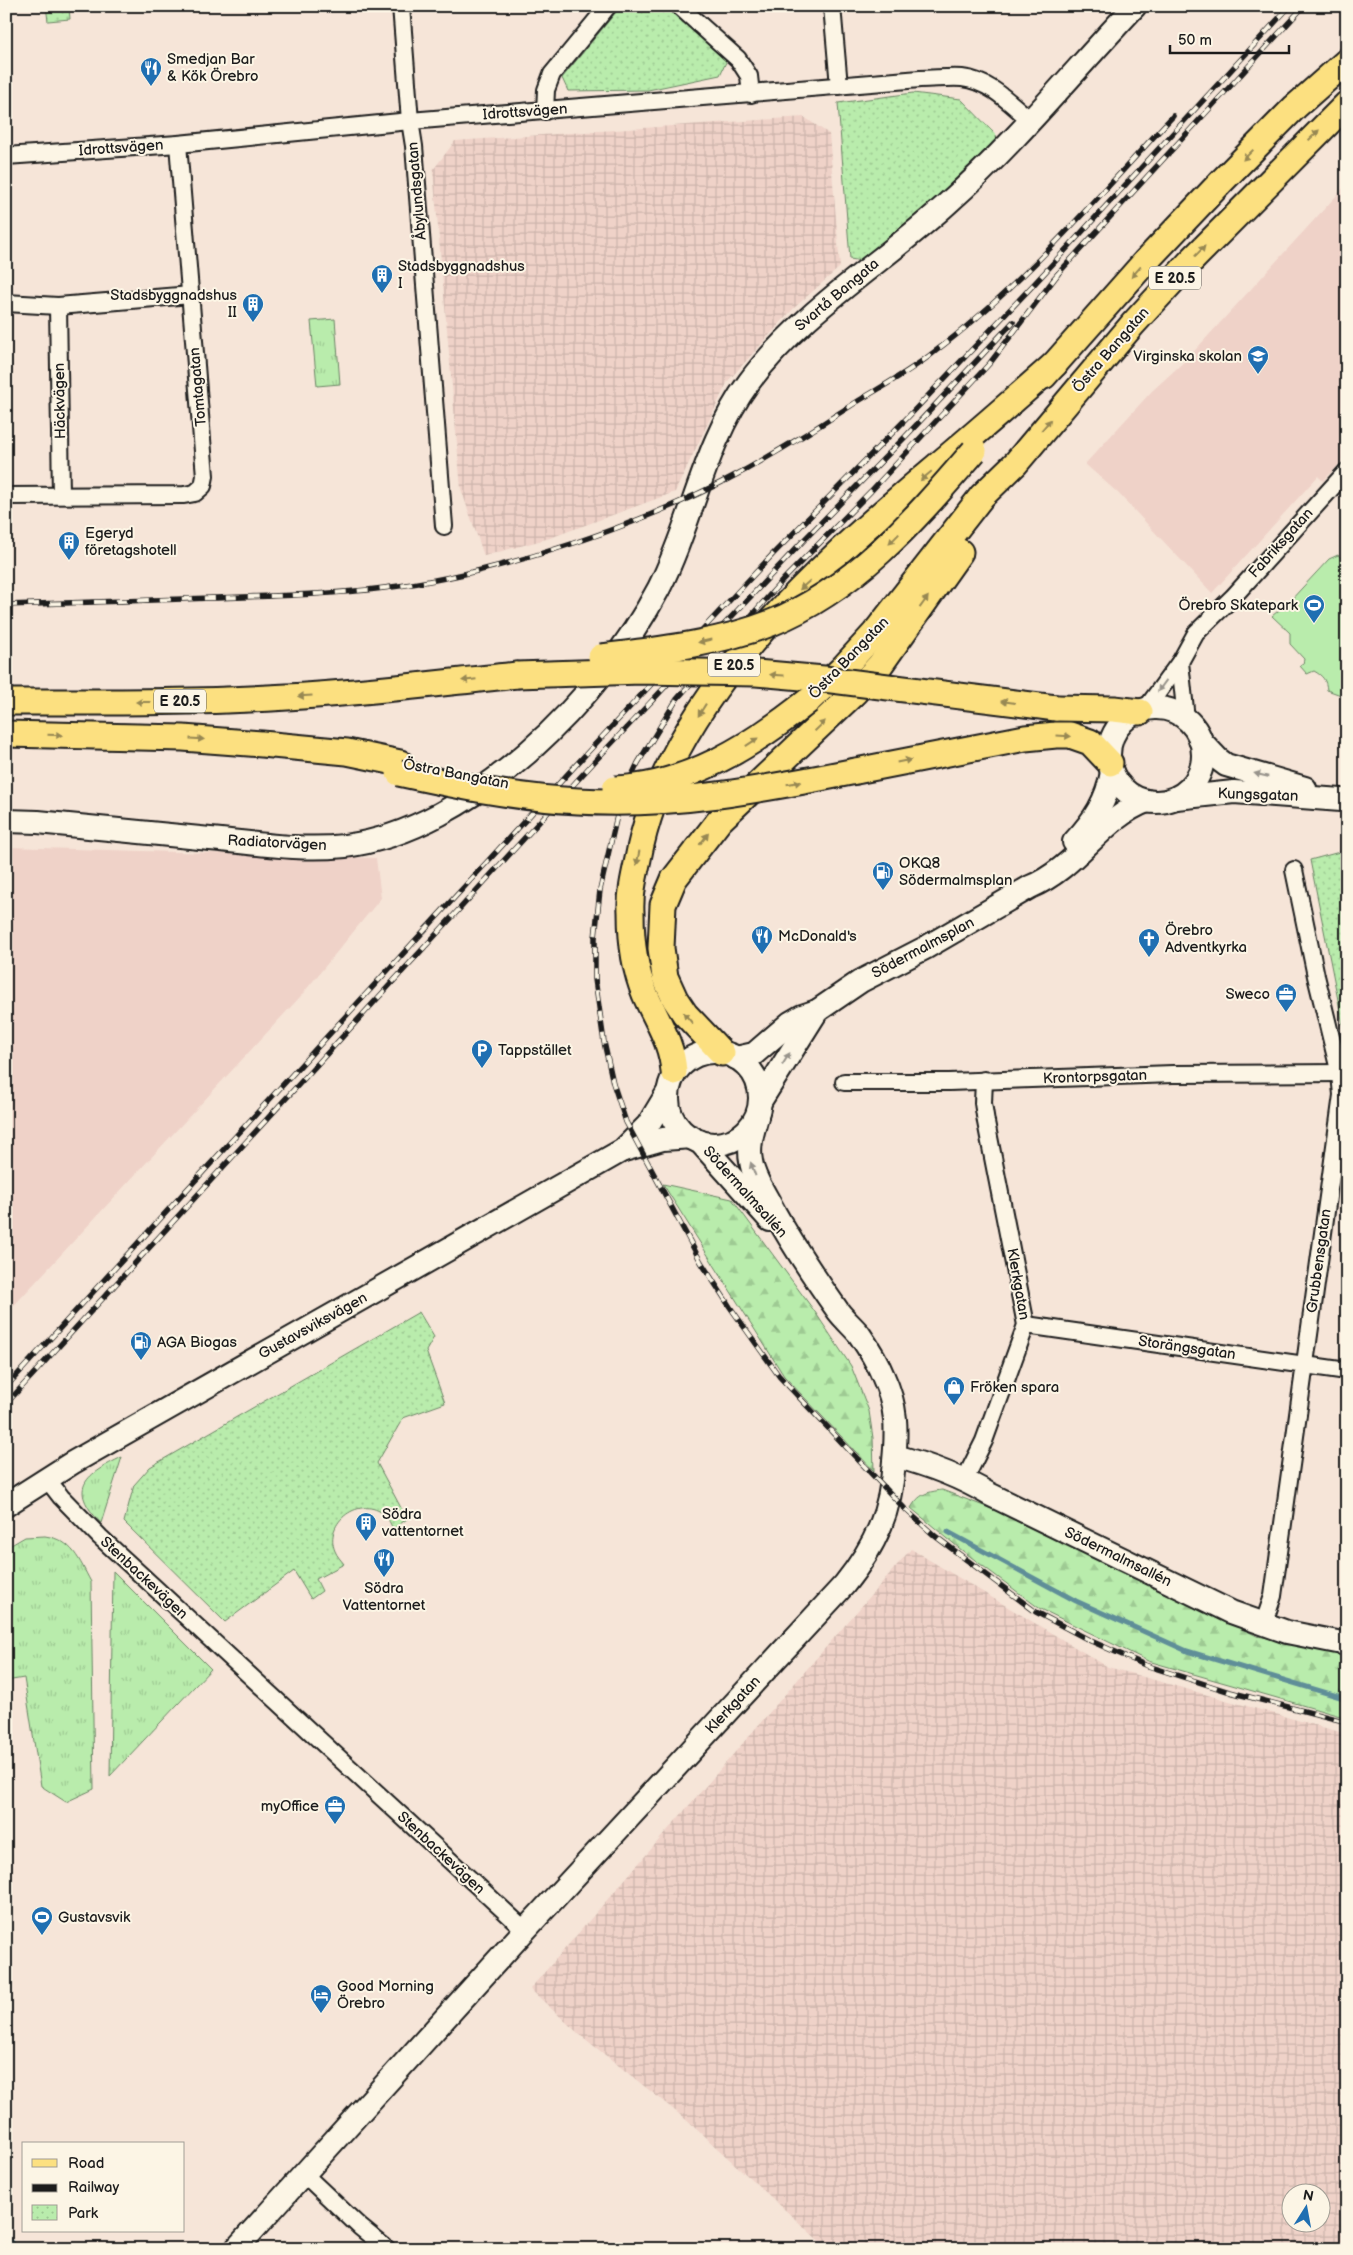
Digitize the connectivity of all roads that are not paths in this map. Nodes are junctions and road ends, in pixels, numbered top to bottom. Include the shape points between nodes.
1 (401, 6) edge
2 (608, 6) edge
3 (678, 6) edge
4 (832, 6) edge
5 (1135, 6) edge
6 (1347, 61) edge
7 (839, 86) junction
8 (751, 94) junction
9 (1347, 104) edge
10 (545, 111) junction
11 (1030, 120) junction
12 (410, 121) junction
13 (178, 144) junction
14 (6, 156) edge
15 (191, 295) junction
16 (6, 303) edge
17 (58, 306) junction
18 (1055, 364) junction
19 (1016, 463) junction
20 (1347, 471) edge
21 (6, 496) edge
22 (61, 496) junction
23 (444, 526) dead end
24 (625, 645) joint
25 (1180, 662) junction
26 (517, 675) junction
27 (6, 702) edge
28 (1143, 711) junction
29 (1186, 719) junction
30 (6, 734) edge
31 (1200, 740) junction
32 (399, 768) junction
33 (1110, 776) junction
34 (1176, 798) junction
35 (1344, 801) edge
36 (1137, 805) junction
37 (6, 821) edge
38 (1090, 835) junction
39 (1294, 870) dead end
40 (817, 1011) junction
41 (729, 1055) junction
42 (1344, 1073) edge
43 (984, 1080) junction
44 (671, 1082) junction
45 (844, 1082) dead end
46 (759, 1108) junction
47 (695, 1139) junction
48 (622, 1150) junction
49 (792, 1243) junction
50 (1026, 1325) junction
51 (1304, 1365) junction
52 (1347, 1370) edge
53 (895, 1456) junction
54 (47, 1479) junction
55 (965, 1479) junction
56 (6, 1504) edge
57 (1263, 1624) junction
58 (1347, 1644) edge
59 (525, 1930) junction
60 (305, 2175) junction
61 (236, 2249) edge
62 (387, 2249) edge

1 - 12 street, Åbylundsgatan
2 - 10 street via 552,74 546,90
3 - 8 street via 738,59 749,76
4 - 7 street
5 - 11 street, Svartå Bangata
6 -> 18 main road, E 20.5 via 1215,188
7 - 8 street, Idrottsvägen
7 - 11 street, Idrottsvägen via 962,78 994,89
8 - 10 street, Idrottsvägen
19 -> 9 main road, Östra Bangatan / E 20.5 via 1132,324
10 - 12 street, Idrottsvägen
11 - 24 street, Svartå Bangata via 996,158 946,205 796,327 746,386 726,418 710,455 674,556
12 - 13 street, Idrottsvägen
12 - 23 street, Åbylundsgatan
13 - 14 street, Idrottsvägen
13 - 15 street, Tomtagatan
15 - 17 street
15 - 22 street, Tomtagatan via 205,476 203,486 184,495
16 - 17 street
17 - 22 street, Häckvägen
18 -> 26 main road, E 20.5, bridge via 890,543 839,586 771,622 736,634 640,653 562,662
18 -> 44 main road, E 20.5 via 892,504 797,592 721,682 671,764 652,804 640,847 631,912 634,957 644,992 673,1055
32 -> 19 main road, Östra Bangatan / E 20.5, bridge via 537,788 579,790 638,786 679,776 718,761 748,745 808,701 842,669 875,633 982,496
41 -> 19 main road, E 20.5 via 685,1014 665,976 661,948 663,905 674,879 719,821 880,665 960,552
20 - 25 street, Fabriksgatan via 1233,597 1196,633
21 - 22 street
24 - 37 street, Radiatorvägen via 573,708 499,775 434,818 375,840 316,848 274,846
25 -> 28 street, Fabriksgatan
25 - 29 street
26 -> 27 main road, E 20.5 via 354,693 285,697 156,702
28 -> 26 main road, bridge via 1056,708 756,673 641,671
28 - 29 street via 1166,710
28 - 33 street via 1131,716 1118,729 1110,746
29 - 31 street
30 -> 32 main road via 148,737 262,744 294,748 344,764
31 - 34 street via 1203,758 1200,770 1191,787
35 -> 31 street, Kungsgatan via 1232,767 1218,759
32 -> 33 main road, bridge via 506,794 541,799 654,802 724,794 1024,738 1056,735 1090,742
33 - 36 street
33 - 38 street, Södermalmsplan
34 - 35 street, Kungsgatan via 1234,792
34 - 36 street
36 - 38 street, Södermalmsplan
38 - 40 street, Södermalmsplan via 1030,887 940,940 861,981
39 - 42 street, Grubbensgatan via 1316,976
40 - 41 street, Södermalmsplan via 790,1023 754,1054
46 -> 40 street, Södermalmsplan
41 - 44 street, Södermalmsplan via 704,1053 686,1058
41 - 46 street via 742,1060 753,1072 760,1085
42 - 43 street, Krontorpsgatan
42 - 51 street, Grubbensgatan
43 - 45 street, Krontorpsgatan
43 - 50 street, Klerkgatan via 986,1122
44 - 47 street via 669,1108 674,1120 680,1129
44 - 48 street, Gustavsviksvägen via 648,1124
46 - 47 street, Södermalmsplan via 745,1134 733,1141 712,1144
49 -> 46 street, Södermalmsallén via 750,1161 750,1146
47 - 48 street, Gustavsviksvägen via 663,1139
47 - 49 street, Södermalmsallén
48 - 54 street, Gustavsviksvägen
49 - 53 street, Södermalmsallén via 840,1313 858,1333 884,1378 897,1430
50 - 51 street, Storängsgatan
50 - 55 street, Klerkgatan via 984,1440
51 - 52 street, Storängsgatan
51 - 57 street, Grubbensgatan via 1273,1596
53 - 55 street, Södermalmsallén
53 - 59 street, Klerkgatan via 887,1512 862,1563
54 - 56 street, Gustavsviksvägen
54 - 59 street, Stenbackevägen via 100,1537
55 - 57 street, Södermalmsallén via 989,1494
57 - 58 street, Södermalmsallén
59 - 60 street
60 - 61 street
60 - 62 street

